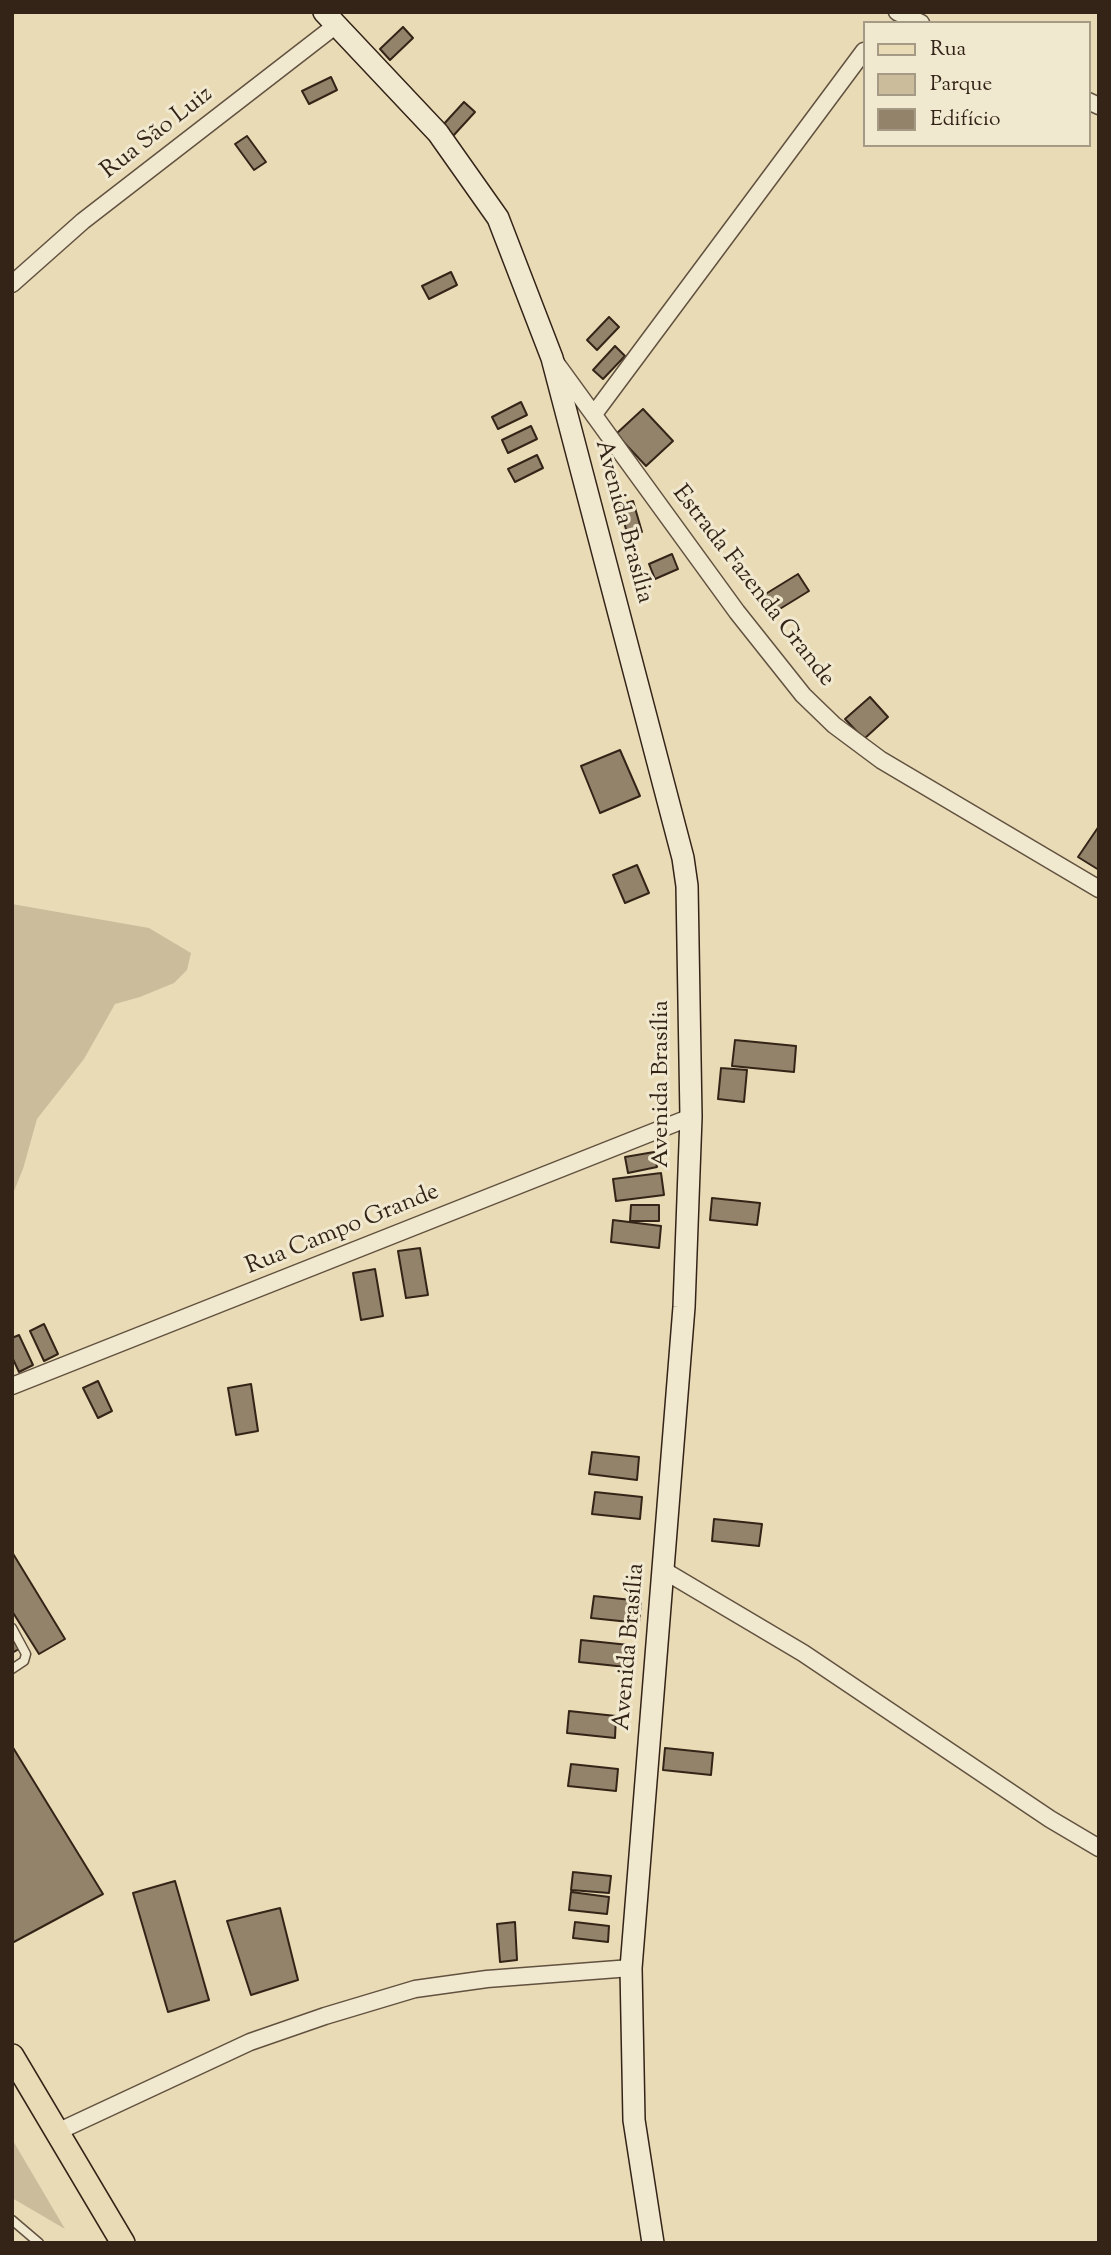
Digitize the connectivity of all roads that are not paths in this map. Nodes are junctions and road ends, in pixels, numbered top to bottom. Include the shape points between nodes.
1 (895, 12) edge
2 (330, 19) edge
3 (917, 21) edge
4 (862, 54) edge
5 (12, 284) edge
6 (552, 358) junction
7 (594, 414) junction
8 (1099, 889) edge
9 (691, 1117) junction
10 (12, 1386) edge
11 (663, 1570) junction
12 (12, 1628) edge
13 (12, 1669) edge
14 (1099, 1848) edge
15 (631, 1968) junction
16 (12, 2056) edge
17 (57, 2132) junction
18 (12, 2220) edge
19 (653, 2242) edge
20 (39, 2243) edge
21 (123, 2243) edge
22 (646, 2243) edge

1 - 3 street
2 - 5 street, Rua São Luiz
2 - 6 main road, Avenida Brasília via 438,133 498,218
4 - 7 street
6 - 7 street, Estrada Fazenda Grande
6 - 9 main road, Avenida Brasília via 683,858 689,910
7 - 8 street, Estrada Fazenda Grande via 737,612 803,695 834,725 881,760
9 - 10 street, Rua Campo Grande
9 - 11 main road, Avenida Brasília via 684,1307
11 - 14 street via 803,1653
11 - 15 main road, Avenida Brasília
12 - 13 lane via 26,1657
15 - 17 street via 415,1989 250,2042
15 - 19 main road, Avenida Brasília via 634,2120
16 - 17 main road
17 - 21 main road
18 - 20 lane
19 - 22 street

